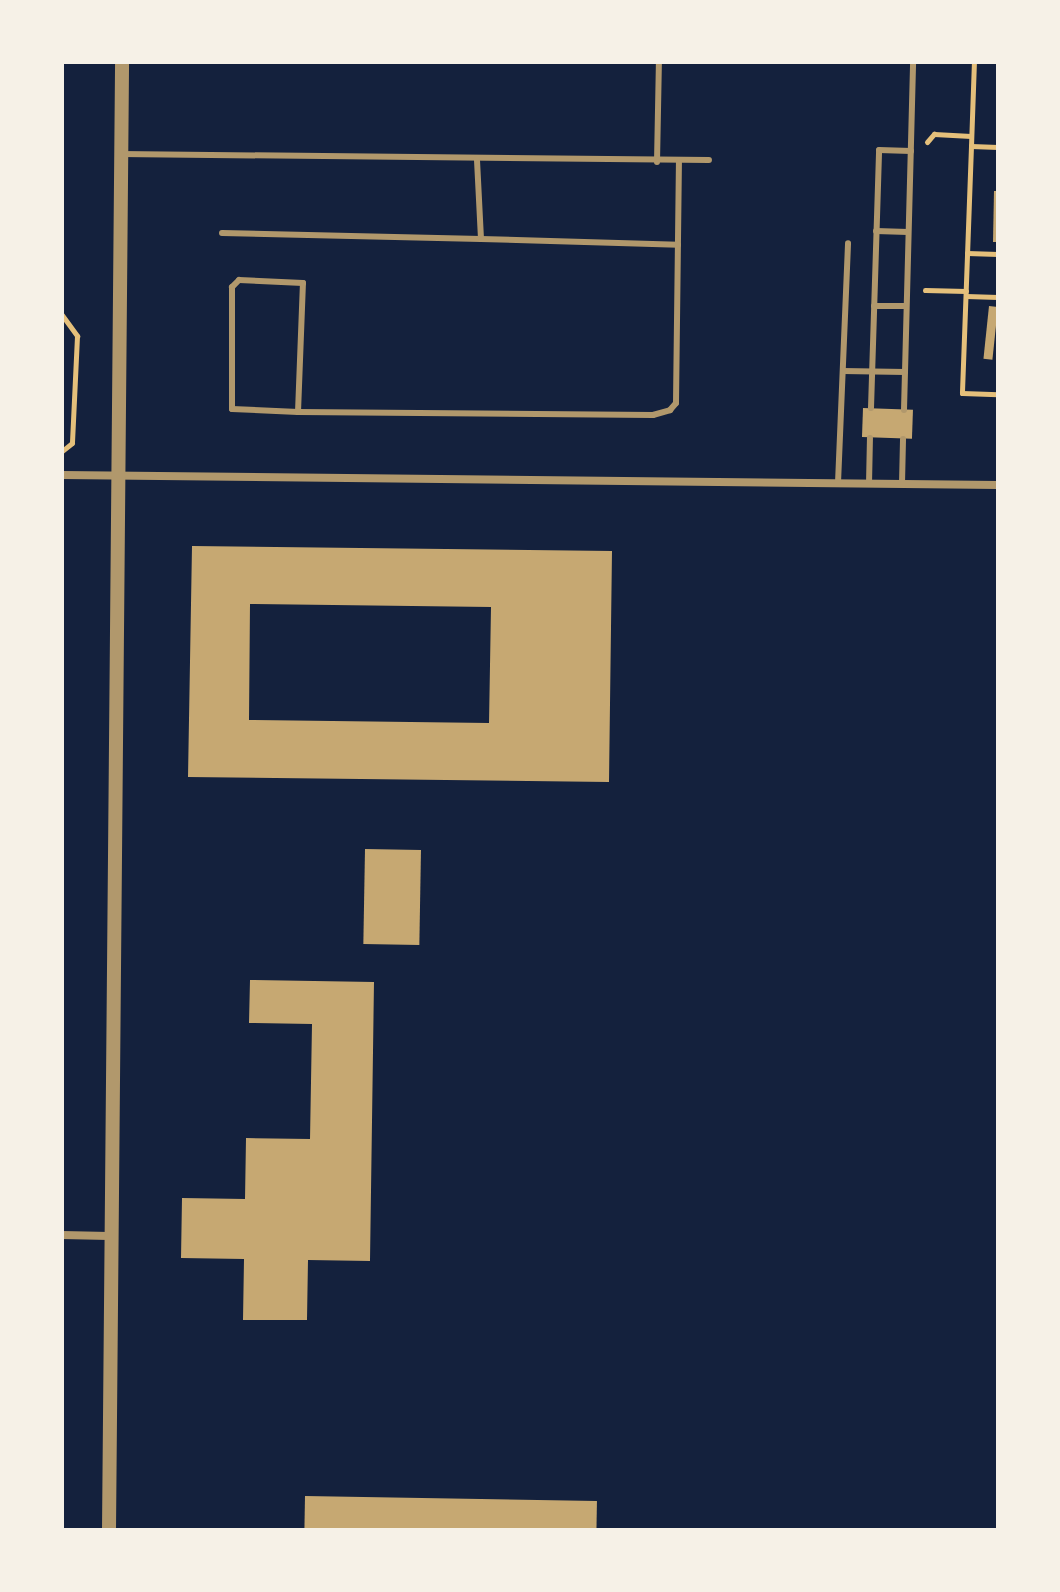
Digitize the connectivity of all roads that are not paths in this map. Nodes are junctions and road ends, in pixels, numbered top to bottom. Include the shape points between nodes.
1 (122, 62) edge
2 (659, 62) edge
3 (913, 62) edge
4 (911, 151) junction
5 (120, 154) junction
6 (477, 159) junction
7 (709, 160) dead end
8 (657, 162) junction
9 (679, 162) junction
10 (876, 231) junction
11 (908, 232) junction
12 (222, 233) dead end
13 (481, 239) junction
14 (848, 243) dead end
15 (678, 245) junction
16 (874, 306) junction
17 (906, 306) junction
18 (843, 371) junction
19 (872, 371) junction
20 (905, 372) junction
21 (871, 408) dead end
22 (904, 410) dead end
23 (298, 412) junction
24 (870, 438) dead end
25 (903, 439) dead end
26 (62, 475) edge
27 (115, 476) junction
28 (838, 483) junction
29 (869, 484) junction
30 (902, 484) junction
31 (998, 485) edge
32 (62, 1235) edge
33 (109, 1236) junction
34 (109, 1530) edge

1 - 5 street
2 - 8 lane
3 - 4 lane
4 - 10 lane via 879,150
4 - 11 lane
5 - 6 lane
5 - 27 street
6 - 8 lane
6 - 13 lane
7 - 9 lane
8 - 9 lane
9 - 15 lane
10 - 11 lane
10 - 16 lane
11 - 17 lane
12 - 13 lane
13 - 15 lane
14 - 18 lane
15 - 23 lane via 676,403 670,410
16 - 17 lane
16 - 19 lane
17 - 20 lane
18 - 19 lane
18 - 28 lane
19 - 20 lane
19 - 21 lane
20 - 22 lane
23 - 23 lane via 232,409 232,287 239,280 303,283
24 - 29 lane
25 - 30 lane
26 - 27 street
27 - 28 street
27 - 33 street
28 - 29 street
29 - 30 street
30 - 31 street
32 - 33 street
33 - 34 street

